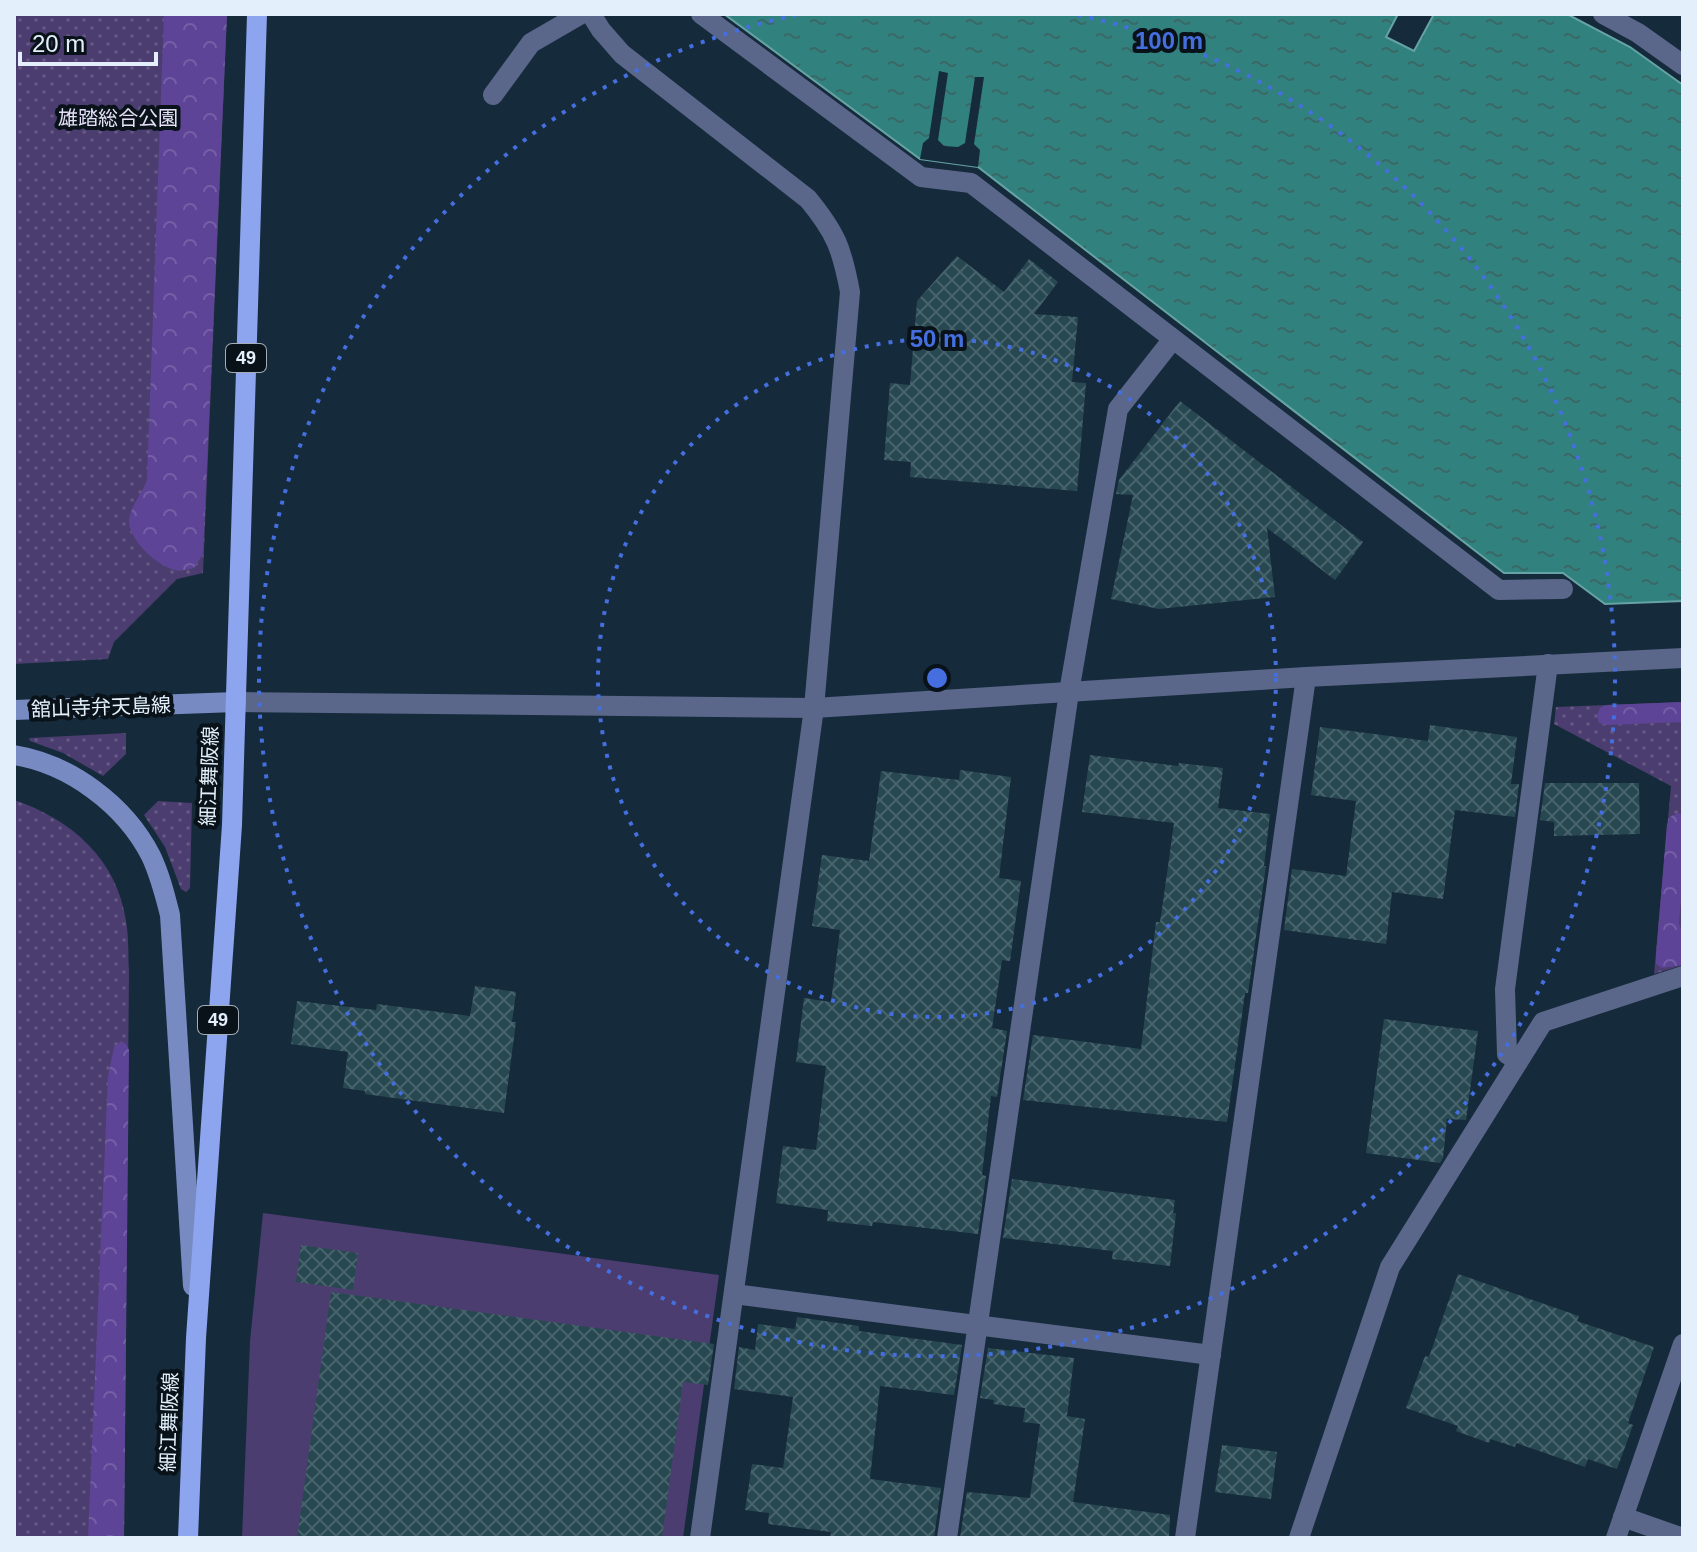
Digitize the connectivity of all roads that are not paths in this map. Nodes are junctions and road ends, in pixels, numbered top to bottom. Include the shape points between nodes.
1 (257, 14) edge
2 (581, 14) edge
3 (591, 14) edge
4 (701, 14) edge
5 (1603, 14) edge
6 (1683, 65) edge
7 (493, 95) dead end
8 (1173, 339) junction
9 (1563, 589) dead end
10 (1683, 658) edge
11 (1548, 664) junction
12 (1306, 677) junction
13 (1069, 692) junction
14 (236, 702) junction
15 (814, 708) junction
16 (14, 710) edge
17 (14, 755) edge
18 (1683, 976) edge
19 (1518, 1061) junction
20 (734, 1294) junction
21 (978, 1325) junction
22 (196, 1338) junction
23 (1683, 1344) edge
24 (1211, 1355) junction
25 (1623, 1517) junction
26 (188, 1538) edge
27 (700, 1538) edge
28 (947, 1538) edge
29 (1185, 1538) edge
30 (1299, 1538) edge
31 (1616, 1538) edge
32 (1683, 1538) edge

1 - 14 main road, 細江舞阪線 / 49
2 - 7 street via 531,43
3 - 15 street via 622,54 808,199 829,225 843,255 850,292
4 - 8 street via 921,177 971,183
5 - 6 street
8 - 9 street via 1499,590
8 - 13 street via 1118,409
10 - 11 street
11 - 12 street
11 - 19 street via 1505,989 1507,1054
12 - 13 street
12 - 24 street
13 - 15 street
13 - 21 street
14 - 15 street
14 - 16 main road, 舘山寺弁天島線
14 - 22 main road, 細江舞阪線 / 49
15 - 20 street
17 - 22 main road via 56,768 110,803 150,854 162,883 170,915
18 - 19 street via 1543,1022
19 - 30 street via 1390,1267
20 - 21 street
20 - 27 street
21 - 24 street
21 - 28 street
22 - 26 main road, 細江舞阪線 / 49
23 - 25 street
24 - 29 street
25 - 31 street
25 - 32 street

